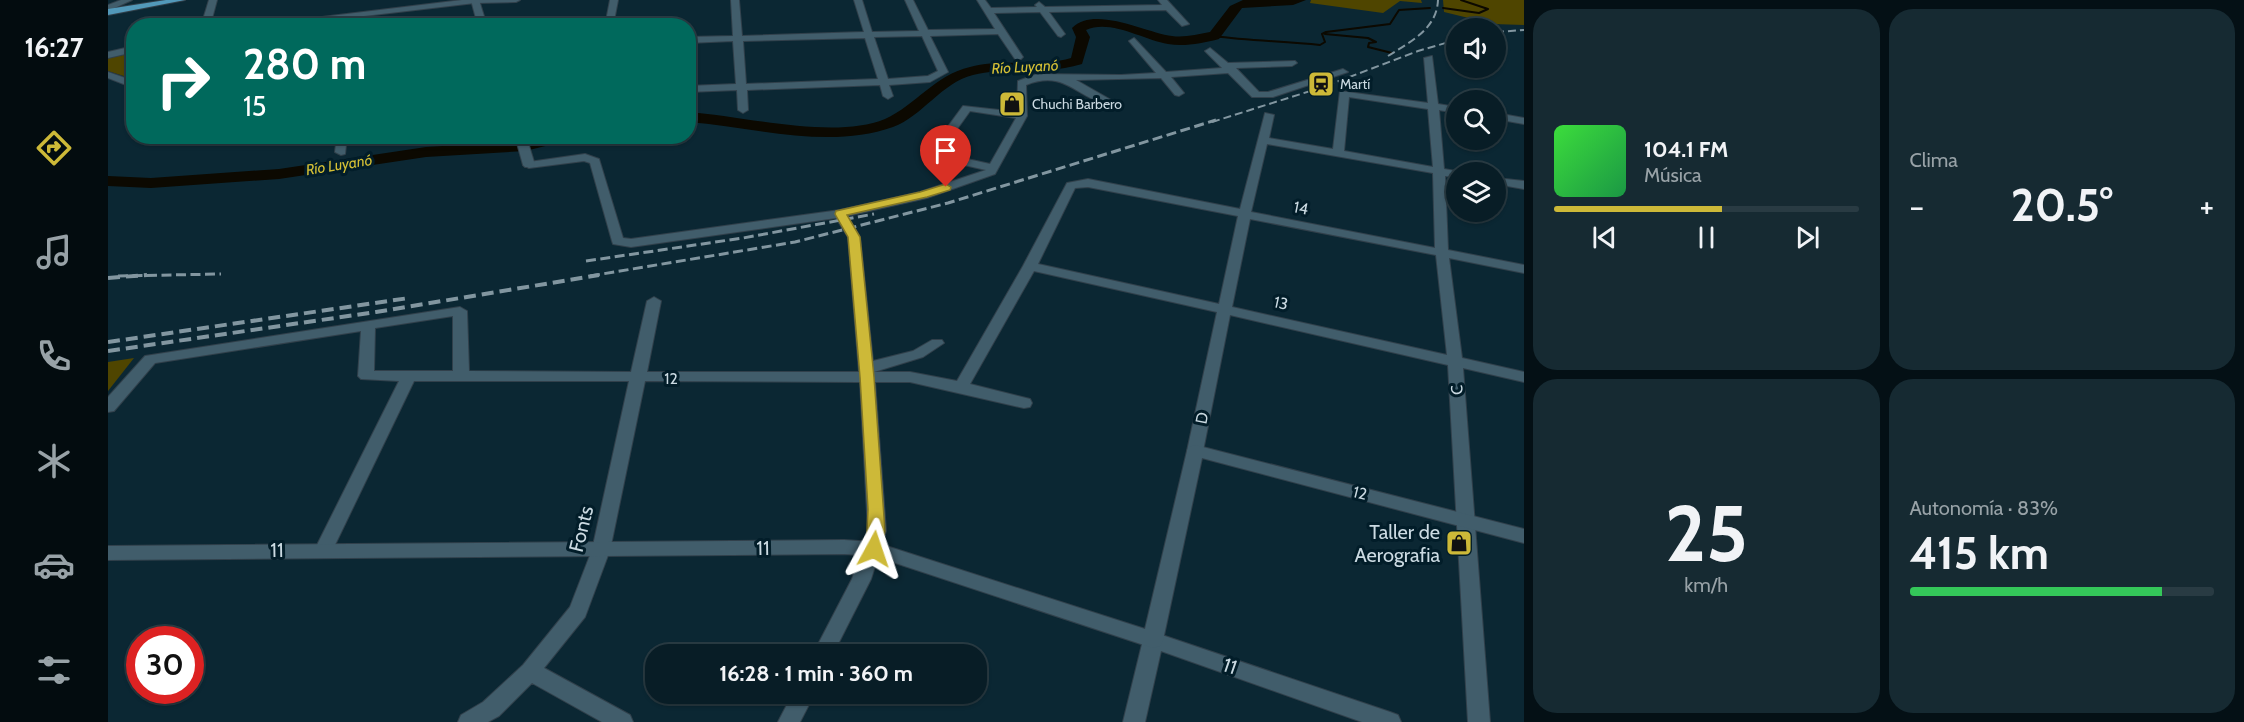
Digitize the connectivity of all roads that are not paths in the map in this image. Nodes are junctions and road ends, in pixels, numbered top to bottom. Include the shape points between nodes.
1 (181, 0) edge
2 (213, 0) edge
3 (516, 0) edge
4 (614, 0) edge
5 (735, 0) edge
6 (858, 0) edge
7 (909, 0) edge
8 (981, 0) edge
9 (1035, 0) edge
10 (1098, 0) edge
11 (475, 1) edge
12 (1166, 3) edge
13 (159, 4) junction
14 (116, 7) edge
15 (1106, 8) junction
16 (1042, 10) junction
17 (988, 11) junction
18 (340, 16) edge
19 (207, 18) edge
20 (322, 18) edge
21 (480, 18) edge
22 (611, 18) edge
23 (1185, 24) dead end
24 (1001, 31) junction
25 (925, 34) junction
26 (1061, 34) dead end
27 (869, 36) junction
28 (738, 39) junction
29 (696, 40) edge
30 (1134, 41) dead end
31 (126, 51) edge
32 (1210, 51) dead end
33 (1281, 53) dead end
34 (108, 55) edge
35 (1018, 57) dead end
36 (1429, 58) dead end
37 (1229, 68) junction
38 (1302, 72) junction
39 (1343, 72) dead end
40 (108, 75) edge
41 (1164, 76) junction
42 (1062, 77) junction
43 (126, 82) edge
44 (885, 83) junction
45 (742, 88) junction
46 (696, 89) edge
47 (1179, 93) dead end
48 (888, 96) dead end
49 (1107, 102) dead end
50 (1432, 106) junction
51 (1446, 108) edge
52 (743, 110) dead end
53 (1269, 115) dead end
54 (1022, 116) junction
55 (1506, 118) edge
56 (1524, 121) edge
57 (1262, 140) junction
58 (342, 144) edge
59 (523, 144) edge
60 (341, 153) dead end
61 (1338, 153) junction
62 (994, 168) junction
63 (1439, 171) junction
64 (1446, 172) edge
65 (1506, 182) edge
66 (1524, 185) edge
67 (840, 214) junction
68 (1244, 214) junction
69 (1442, 253) junction
70 (1030, 266) junction
71 (1524, 269) edge
72 (654, 301) dead end
73 (1224, 309) junction
74 (368, 325) junction
75 (938, 343) dead end
76 (1455, 361) junction
77 (867, 373) junction
78 (410, 376) junction
79 (461, 376) junction
80 (1524, 376) edge
81 (638, 378) junction
82 (961, 387) junction
83 (1024, 404) dead end
84 (108, 407) edge
85 (1195, 451) junction
86 (1466, 520) junction
87 (1524, 536) edge
88 (324, 549) junction
89 (874, 549) junction
90 (601, 550) junction
91 (108, 553) edge
92 (1153, 639) junction
93 (829, 644) edge
94 (530, 671) junction
95 (798, 704) edge
96 (469, 722) edge
97 (622, 722) edge
98 (789, 722) edge
99 (1134, 722) edge
100 (1390, 722) edge
101 (1479, 722) edge

1 - 13 main road
2 - 19 street
3 - 11 street
4 - 22 street
5 - 28 street
6 - 27 street
7 - 25 street
8 - 17 street
9 - 16 street
10 - 15 street
11 - 18 street
11 - 21 street
12 - 15 street
12 - 23 street
13 - 14 main road
13 - 14 main road
15 - 16 street
16 - 17 street
16 - 26 street
17 - 24 street
18 - 20 street
24 - 25 street
24 - 35 street
25 - 27 street
25 - 44 street via 943,72 930,79
27 - 28 street
27 - 44 street
28 - 29 street
28 - 45 street
30 - 41 street
31 - 34 street
32 - 37 street
33 - 38 street
36 - 50 street, C
37 - 38 street
37 - 38 street via 1256,95 1269,95
37 - 41 street
38 - 39 street
40 - 43 street
41 - 42 street
41 - 47 street
42 - 49 street
42 - 54 street via 1037,77 1021,83
44 - 45 street
44 - 48 street
45 - 46 street
45 - 52 street
50 - 51 street
50 - 61 street via 1344,93
50 - 63 street, C
53 - 57 street, D
54 - 62 street
54 - 62 street via 966,108 933,155
55 - 56 street
57 - 61 street
57 - 68 street, D
58 - 60 street
59 - 67 street via 528,161 595,161 618,241 631,243
61 - 63 street
62 - 67 street via 923,195
63 - 64 street
63 - 69 street, C
65 - 66 street
67 - 77 street via 854,237
68 - 69 street, 14
68 - 70 street, 14 via 1088,183 1071,185
68 - 73 street, D
69 - 71 street, 14
69 - 76 street, C
70 - 73 street, 13
70 - 82 street
72 - 81 street, Fonts
73 - 76 street, 13
73 - 85 street, D
74 - 78 street, 12 via 366,376
74 - 79 street via 460,311
74 - 84 street via 150,358
75 - 77 street
76 - 80 street, 13
76 - 86 street, C
77 - 81 street, 12
77 - 82 street, 12
77 - 89 street via 877,531
78 - 79 street, 12
78 - 88 street
79 - 81 street, 12
81 - 90 street, Fonts
82 - 83 street, 12
85 - 86 street, 12
85 - 92 street, D
86 - 87 street, 12
86 - 101 street, C
88 - 90 street, 11
88 - 91 street, 11
89 - 90 street, 11
89 - 92 street, 11
89 - 93 street
90 - 94 street, Fonts via 578,611
92 - 99 street, D
92 - 100 street, 11
94 - 96 street, Fonts via 491,709
94 - 97 street
95 - 98 street

